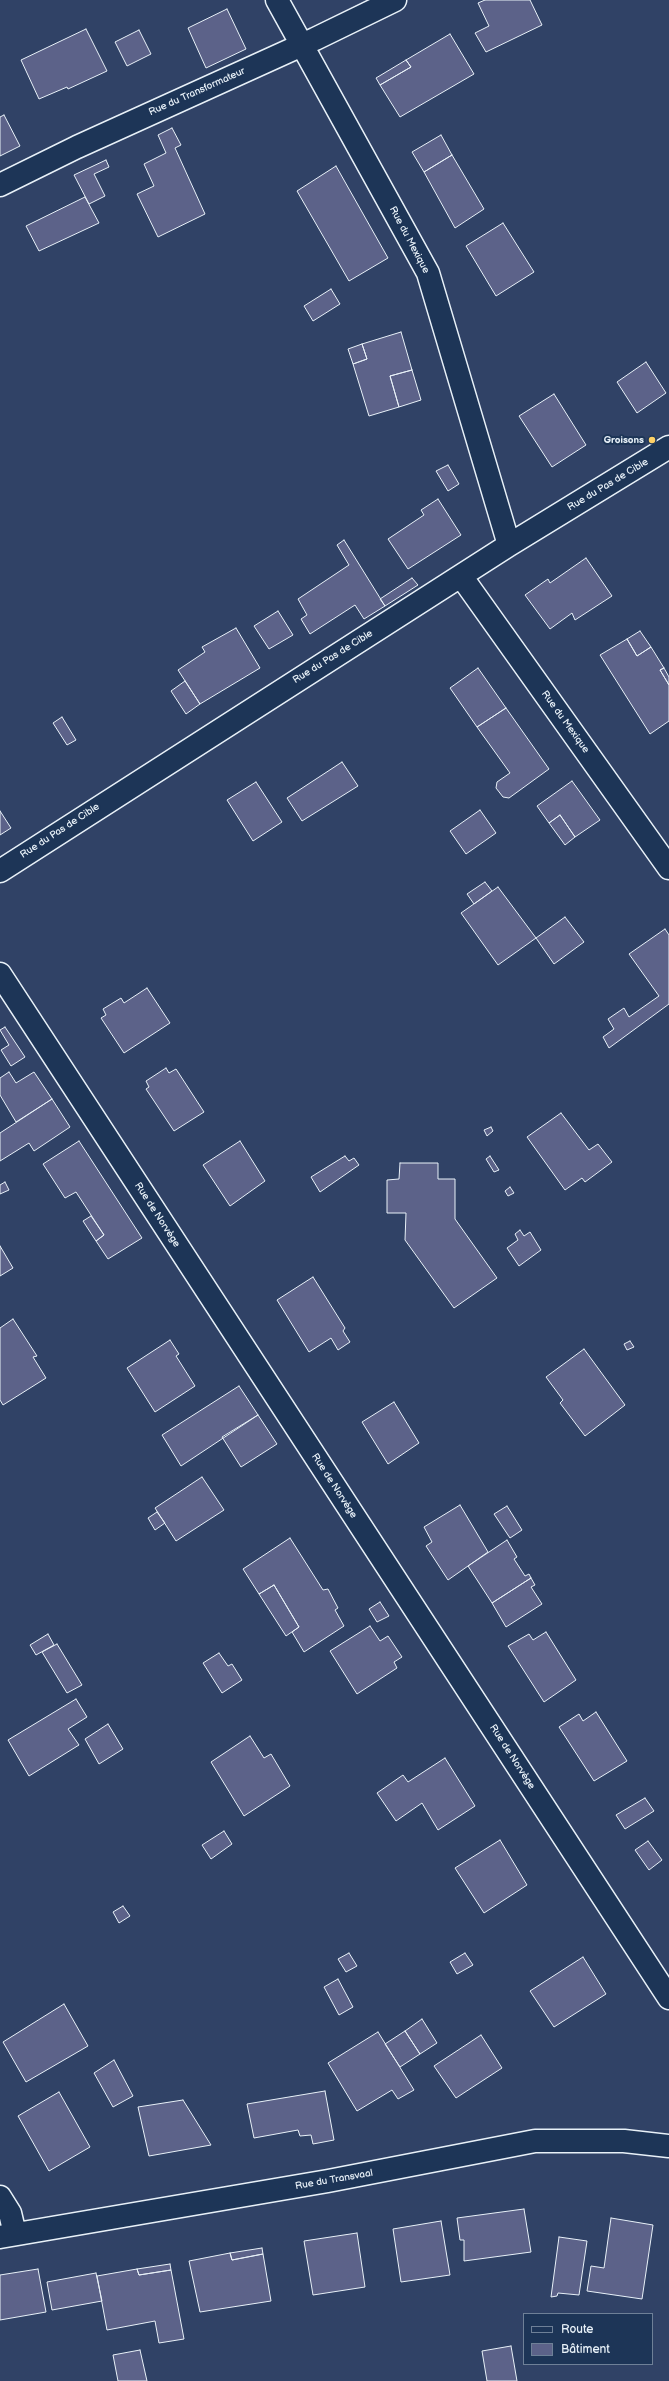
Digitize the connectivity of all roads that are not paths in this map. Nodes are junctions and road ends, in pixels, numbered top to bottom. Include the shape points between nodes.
1 (277, 0) edge
2 (395, 0) edge
3 (303, 44) junction
4 (0, 185) edge
5 (669, 447) edge
6 (509, 545) junction
7 (461, 576) junction
8 (669, 868) edge
9 (0, 871) edge
10 (0, 974) edge
11 (669, 1998) edge
12 (669, 2146) edge
13 (0, 2197) edge
14 (8, 2235) edge

1 - 3 street, Rue du Mexique
2 - 3 street, Rue du Transformateur
3 - 4 street, Rue du Transformateur
3 - 6 street, Rue du Mexique via 428,274
5 - 6 street, Rue du Pas de Cible
6 - 7 street, Rue du Pas de Cible
7 - 8 street, Rue du Mexique
7 - 9 street, Rue du Pas de Cible
10 - 11 street, Rue de Norvège
12 - 14 street, Rue du Transvaal via 624,2141 536,2141 328,2181
13 - 14 street via 10,2213

